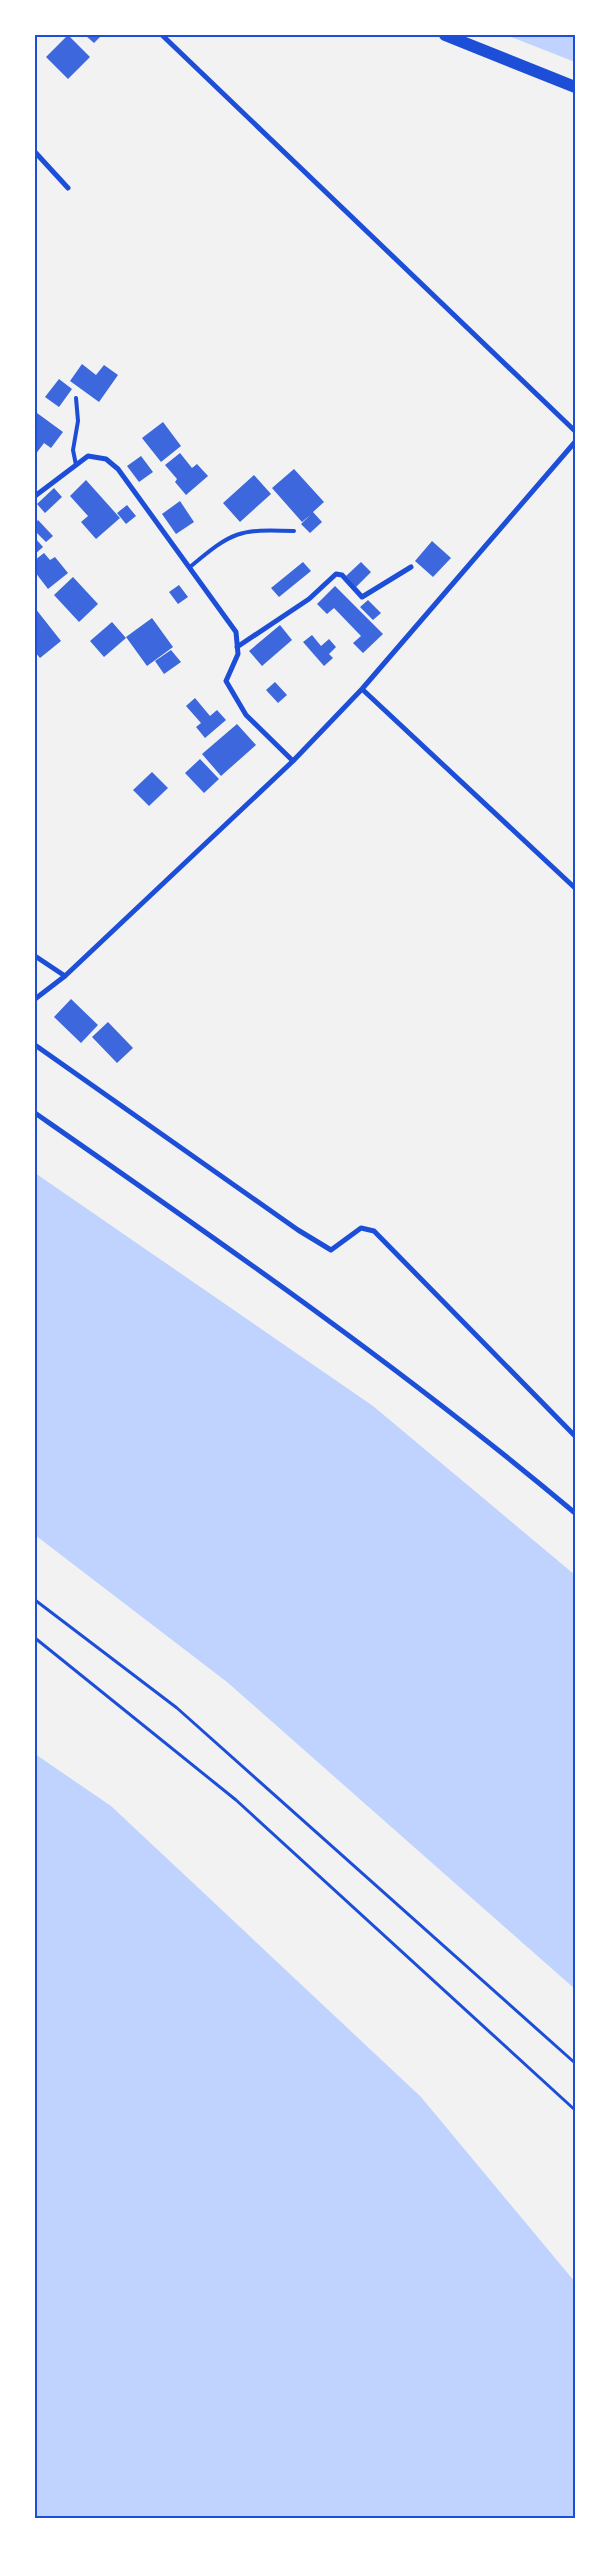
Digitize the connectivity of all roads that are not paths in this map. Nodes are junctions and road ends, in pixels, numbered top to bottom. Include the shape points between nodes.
1 (162, 35) edge
2 (445, 35) edge
3 (575, 87) edge
4 (35, 152) edge
5 (68, 188) dead end
6 (76, 398) dead end
7 (575, 431) edge
8 (575, 442) edge
9 (76, 465) junction
10 (35, 496) edge
11 (294, 531) dead end
12 (190, 567) junction
13 (411, 567) dead end
14 (237, 648) junction
15 (362, 689) junction
16 (293, 761) junction
17 (575, 888) edge
18 (35, 956) edge
19 (65, 976) junction
20 (35, 999) edge
21 (35, 1045) edge
22 (35, 1113) edge
23 (575, 1436) edge
24 (575, 1514) edge

1 - 7 street
2 - 3 main road
4 - 5 street
6 - 9 lane via 78,422 73,450
8 - 15 street
9 - 10 street
9 - 12 street via 88,456 106,459 118,469
11 - 12 lane via 238,532 218,543
12 - 14 street via 236,632
13 - 14 street via 362,597 342,575 336,574 309,599
14 - 16 street via 238,654 226,681 246,716
15 - 16 street
15 - 17 street
16 - 19 street
18 - 19 street
19 - 20 street
21 - 23 street via 331,1250 361,1228 374,1232
22 - 24 street via 301,1298

